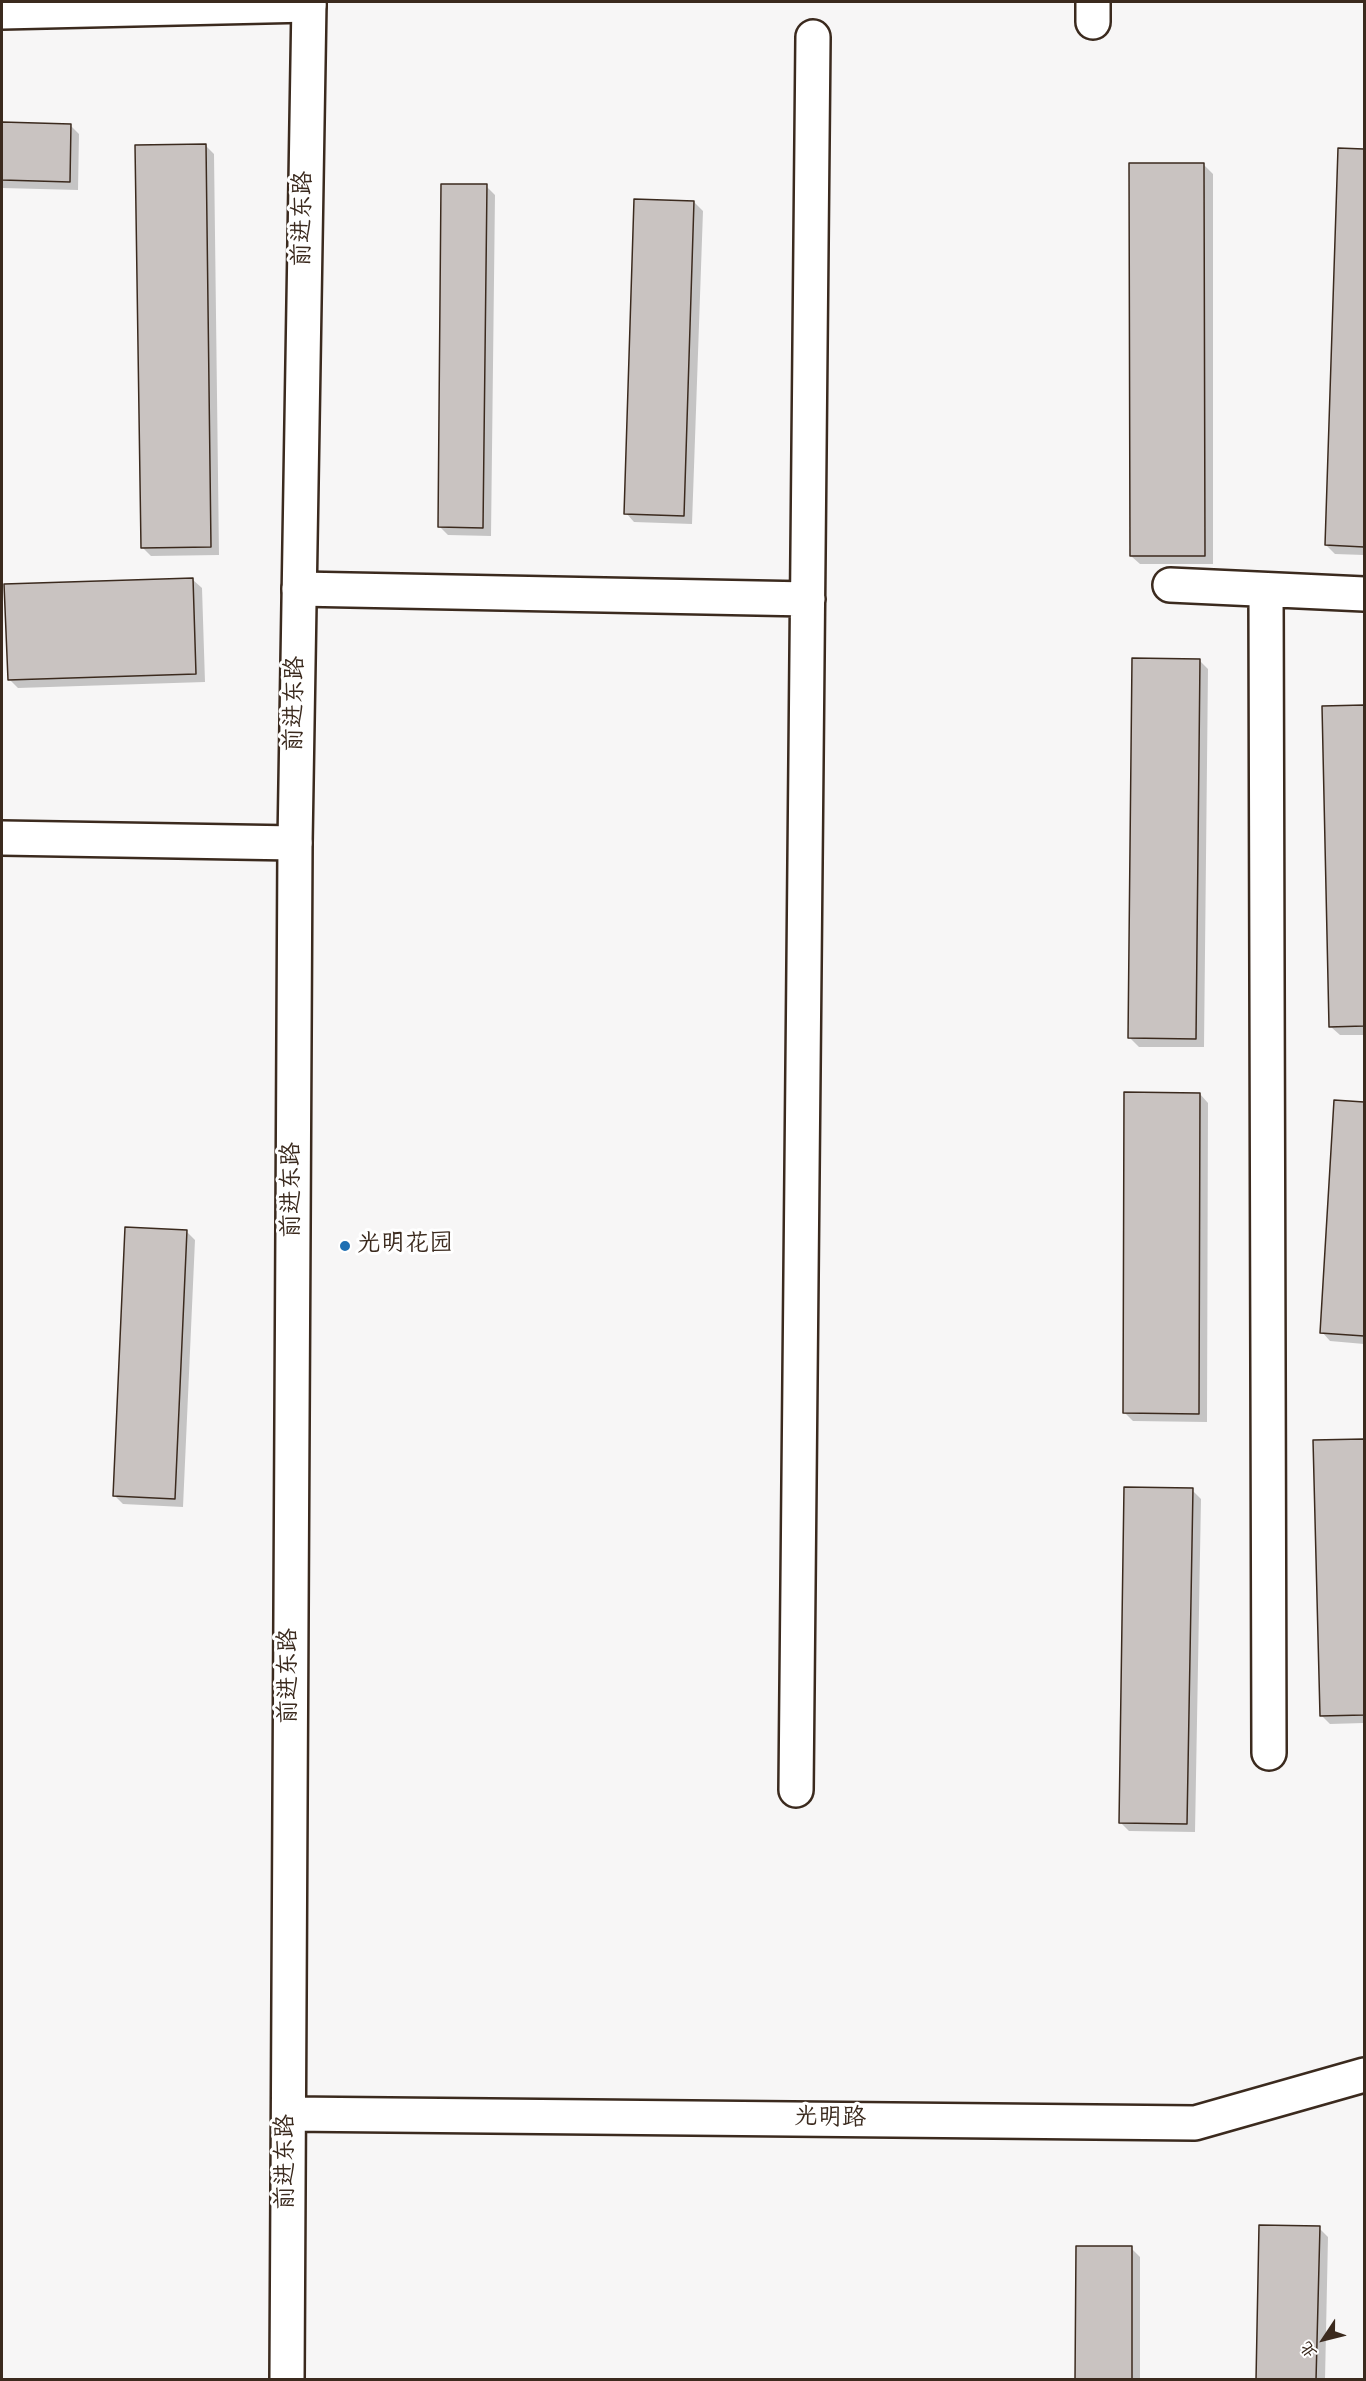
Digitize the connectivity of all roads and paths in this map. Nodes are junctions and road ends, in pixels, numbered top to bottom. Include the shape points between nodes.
1 (309, 3) edge
2 (2, 12) edge
3 (813, 37) dead end
4 (1170, 585) dead end
5 (299, 589) junction
6 (1266, 590) junction
7 (1365, 594) edge
8 (808, 599) junction
9 (2, 838) edge
10 (295, 843) junction
11 (1269, 1753) dead end
12 (796, 1790) dead end
13 (1365, 2075) edge
14 (289, 2114) junction
15 (286, 2379) edge

1 - 2 street
1 - 5 street, 前进东路
3 - 8 street
4 - 6 street
5 - 8 street
5 - 10 street, 前进东路
6 - 7 street
6 - 11 street
8 - 12 street
9 - 10 street
10 - 14 street, 前进东路
13 - 14 street, 光明路 via 1195,2123
14 - 15 street, 前进东路

